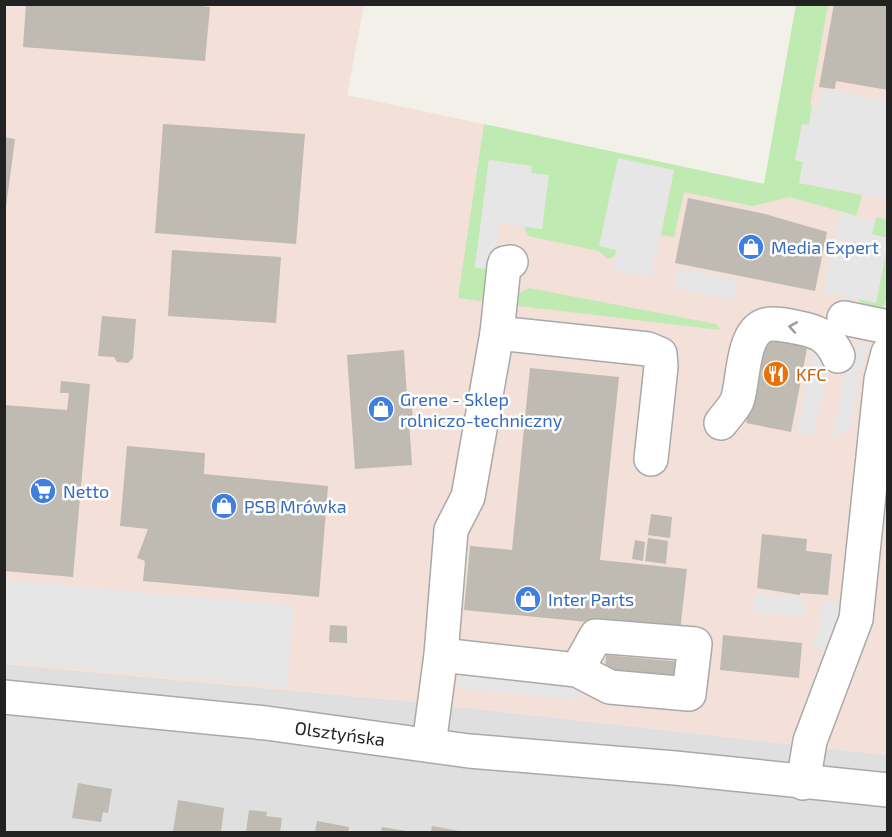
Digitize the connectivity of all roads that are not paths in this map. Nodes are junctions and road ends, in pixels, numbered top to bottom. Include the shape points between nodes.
1 (511, 262) dead end
2 (844, 318) dead end
3 (888, 327) edge
4 (497, 333) junction
5 (888, 353) edge
6 (838, 357) dead end
7 (721, 423) dead end
8 (651, 459) dead end
9 (441, 655) junction
10 (577, 670) dead end
11 (4, 697) edge
12 (429, 745) junction
13 (803, 783) junction
14 (888, 790) edge

1 - 4 street via 504,265
2 - 3 street
4 - 8 street via 648,349 660,354
4 - 9 street via 468,496 451,530
5 - 13 street via 856,619 810,741
6 -> 7 street via 820,333 789,326 763,326 749,340 737,399
9 - 10 street
9 - 12 street
11 - 12 street, Olsztyńska via 266,723
12 - 13 street, Olsztyńska
13 - 14 street, Olsztyńska

